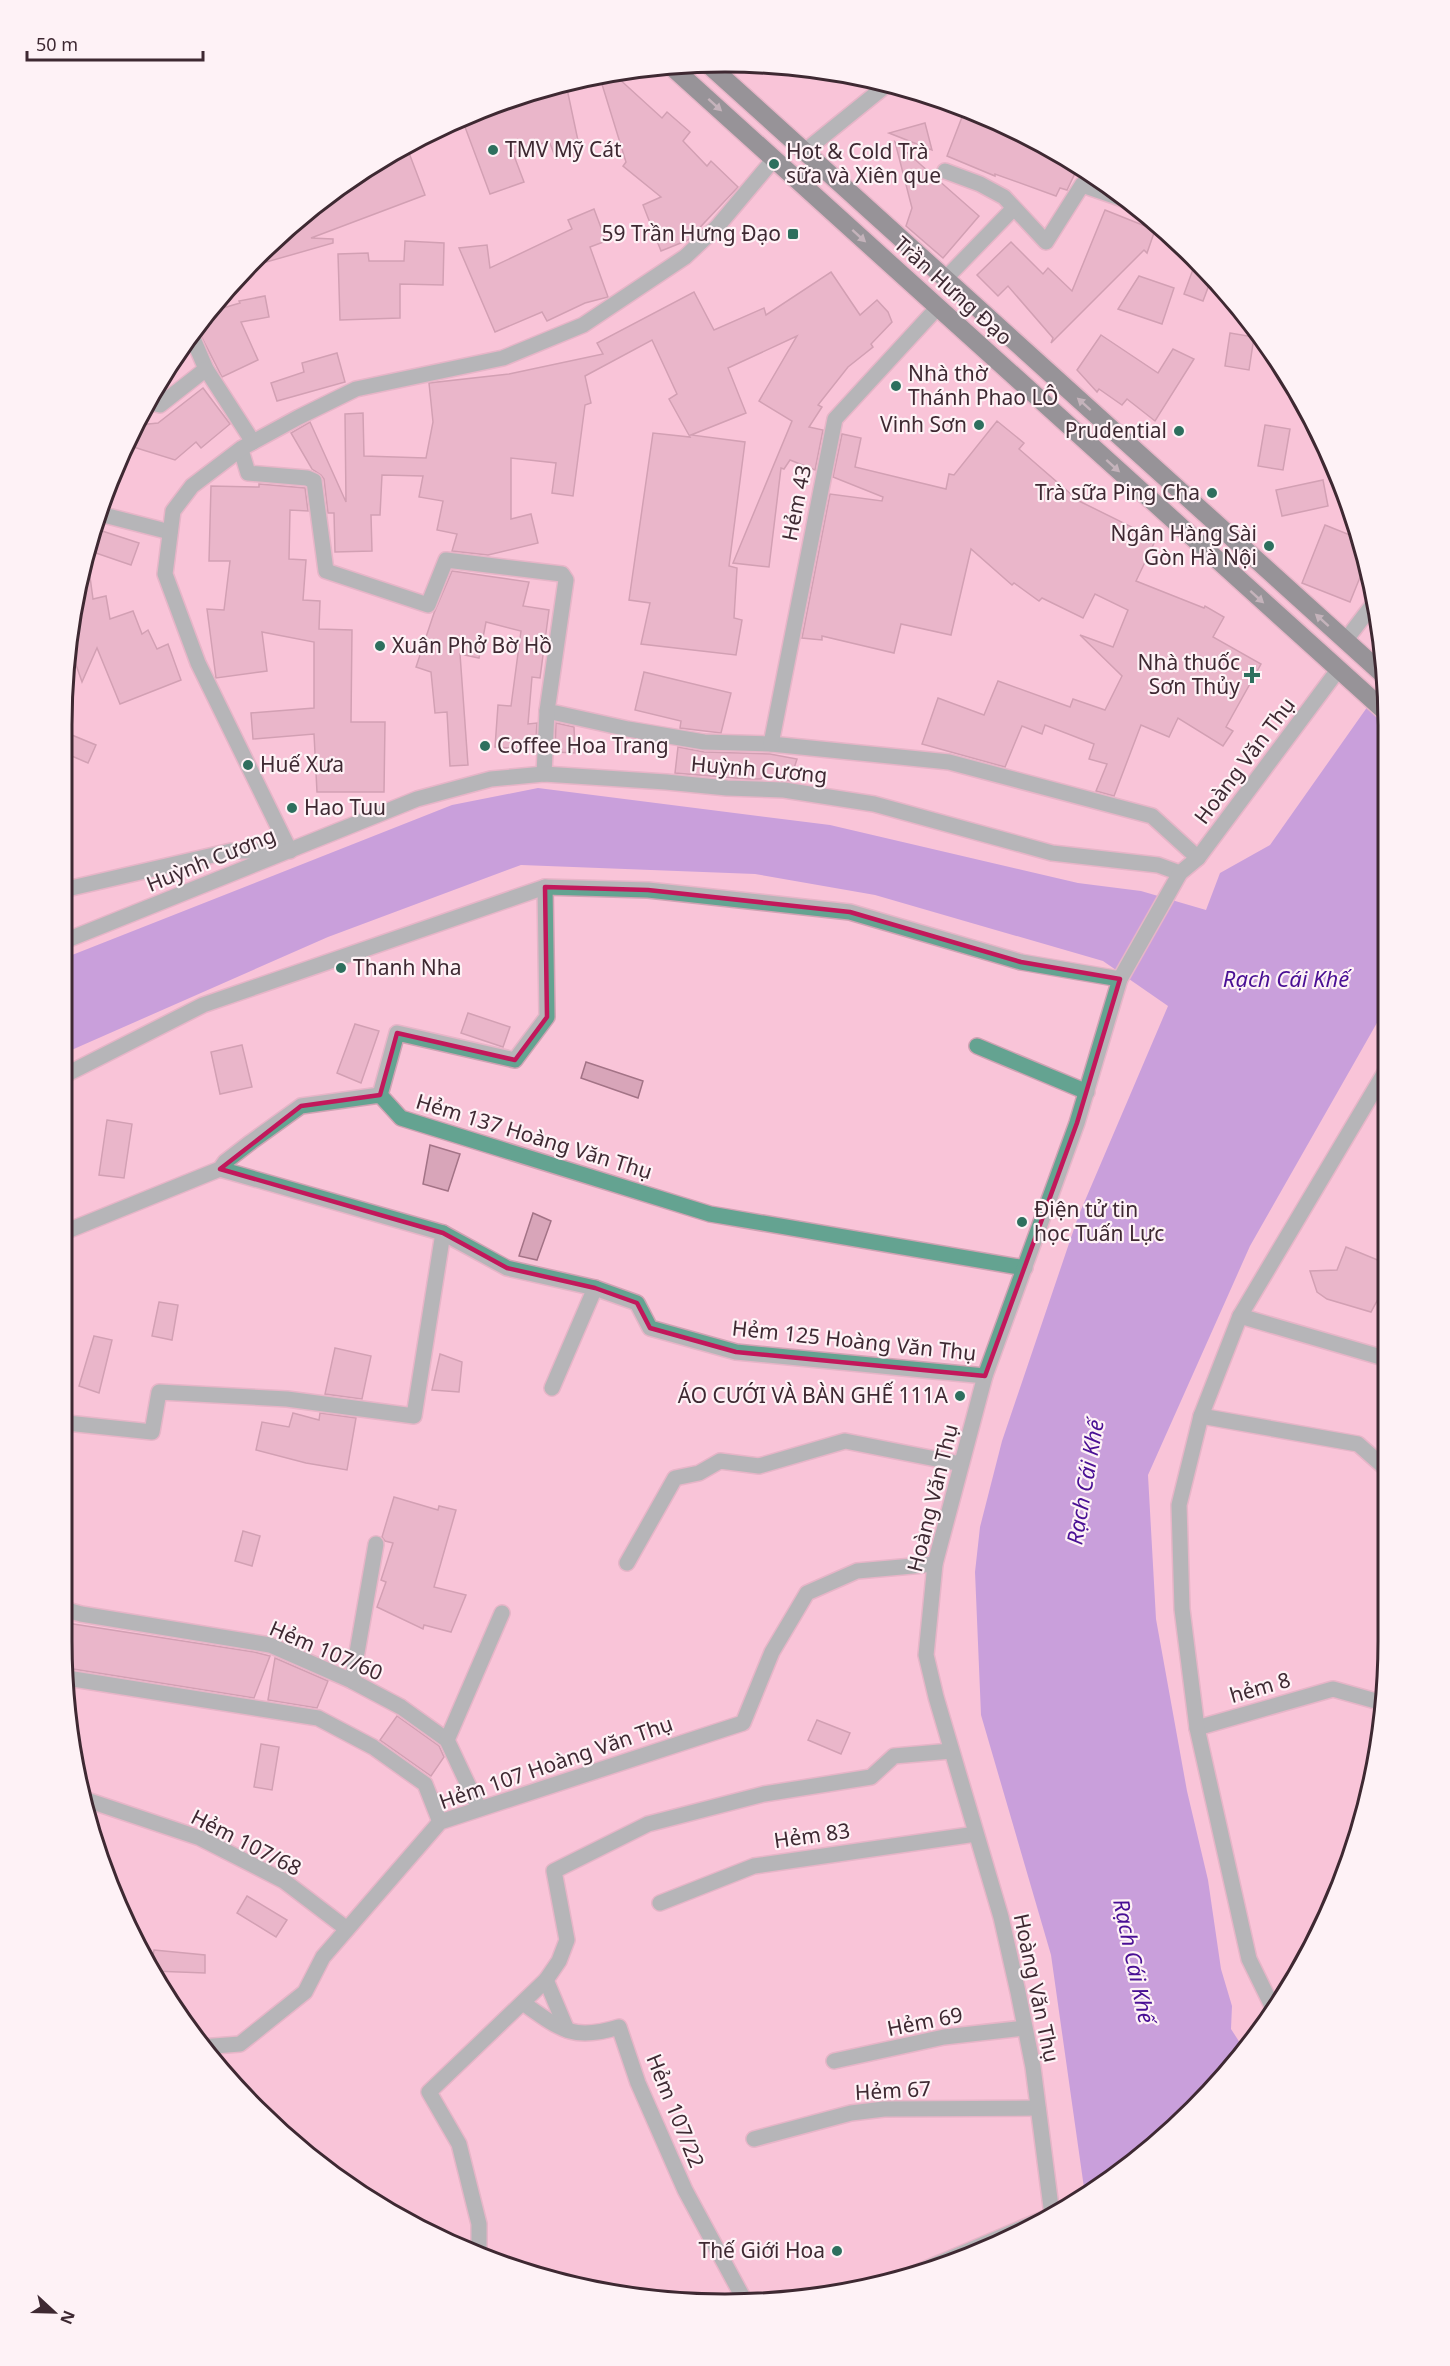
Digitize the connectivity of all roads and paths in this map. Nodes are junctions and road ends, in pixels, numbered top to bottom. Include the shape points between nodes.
1 (718, 72) edge
2 (679, 73) edge
3 (879, 91) edge
4 (805, 151) junction
5 (774, 159) junction
6 (945, 171) dead end
7 (1102, 192) edge
8 (1013, 209) junction
9 (945, 279) junction
10 (938, 307) junction
11 (195, 344) edge
12 (206, 369) junction
13 (156, 404) edge
14 (247, 446) junction
15 (107, 516) edge
16 (170, 532) junction
17 (1367, 612) edge
18 (1345, 641) junction
19 (1375, 668) edge
20 (1338, 670) junction
21 (1378, 705) edge
22 (548, 711) junction
23 (771, 744) junction
24 (544, 774) junction
25 (290, 851) junction
26 (1198, 858) junction
27 (1180, 873) junction
28 (545, 887) junction
29 (72, 888) edge
30 (72, 937) edge
31 (1120, 980) junction
32 (977, 1046) dead end
33 (72, 1071) edge
34 (1378, 1085) edge
35 (1087, 1092) junction
36 (380, 1095) junction
37 (220, 1169) junction
38 (72, 1229) edge
39 (443, 1233) junction
40 (1025, 1268) junction
41 (595, 1288) junction
42 (1240, 1316) junction
43 (1378, 1356) edge
44 (985, 1376) junction
45 (552, 1388) dead end
46 (1201, 1416) junction
47 (72, 1424) edge
48 (1378, 1462) edge
49 (962, 1464) junction
50 (376, 1544) dead end
51 (627, 1563) dead end
52 (935, 1563) junction
53 (72, 1611) edge
54 (502, 1613) dead end
55 (73, 1679) edge
56 (352, 1681) junction
57 (1375, 1701) edge
58 (1197, 1728) junction
59 (447, 1740) junction
60 (951, 1751) junction
61 (92, 1802) edge
62 (479, 1808) junction
63 (440, 1822) junction
64 (976, 1834) junction
65 (660, 1903) dead end
66 (347, 1929) junction
67 (546, 1980) junction
68 (1265, 1992) junction
69 (1275, 1993) edge
70 (1270, 2001) edge
71 (523, 2003) junction
72 (1024, 2028) junction
73 (567, 2030) junction
74 (213, 2046) edge
75 (834, 2061) dead end
76 (1038, 2108) junction
77 (754, 2139) dead end
78 (1049, 2208) edge
79 (479, 2246) edge
80 (741, 2294) edge

1 - 4 highway, Trần Hưng Đạo
2 -> 5 highway, Trần Hưng Đạo
3 - 4 street
4 - 9 highway, Trần Hưng Đạo
5 -> 10 highway, Trần Hưng Đạo
5 - 14 street via 717,227 685,257 583,325 503,358 356,389
6 - 8 street via 1004,197
7 - 8 street via 1082,185 1046,242
8 - 9 street
18 -> 9 highway, Trần Hưng Đạo
10 -> 20 highway, Trần Hưng Đạo
10 - 23 street, Hẻm 43 via 835,419
11 - 12 street
12 - 13 street via 160,405
12 - 14 street
14 - 16 street via 192,486 173,512
14 - 22 street via 248,473 314,481 326,571 428,605 446,560 562,574 566,580
15 - 16 street
16 - 25 street via 165,574 198,663
17 - 18 street
18 - 19 highway, Trần Hưng Đạo
20 - 21 highway, Trần Hưng Đạo
20 - 26 street, Hoàng Văn Thụ
22 - 23 street via 704,742
22 - 24 street
23 - 26 street via 949,762 1096,801 1152,816
24 - 25 street, Huỳnh Cương via 491,778 417,799
24 - 27 street, Huỳnh Cương via 784,790 874,804 1052,853 1158,865
25 - 29 street via 231,851
25 - 30 street, Huỳnh Cương
26 - 27 street, Hoàng Văn Thụ
27 - 31 street, Hoàng Văn Thụ
28 - 31 street via 648,890 850,912 1021,962
28 - 33 street via 203,1005
28 - 36 street via 547,1017 515,1060 397,1033
31 - 35 street, Hoàng Văn Thụ
32 - 35 street
34 - 42 street
35 - 40 street, Hoàng Văn Thụ
36 - 37 street via 302,1106 250,1142
36 - 40 street, Hẻm 137 Hoàng Văn Thụ via 400,1118 710,1214
37 - 38 street
37 - 39 street, Hẻm 125 Hoàng Văn Thụ
39 - 41 street, Hẻm 125 Hoàng Văn Thụ via 507,1268
39 - 47 street via 414,1416 287,1399 159,1392 152,1432
40 - 44 street, Hoàng Văn Thụ
41 - 44 street, Hẻm 125 Hoàng Văn Thụ via 637,1303 650,1328 736,1352
41 - 45 street
42 - 43 street
42 - 46 street
44 - 49 street, Hoàng Văn Thụ
46 - 48 street via 1358,1444
46 - 58 street via 1179,1505 1182,1609
49 - 51 street via 845,1442 759,1466 720,1461 699,1473 675,1478
49 - 52 street, Hoàng Văn Thụ
50 - 56 street
52 - 60 street, Hoàng Văn Thụ via 926,1654
52 - 62 street, Hẻm 107 Hoàng Văn Thụ via 857,1571 807,1593 772,1652 743,1723
53 - 56 street, Hẻm 107/60 via 270,1645
54 - 59 street
55 - 63 street via 318,1718 373,1747 425,1784
56 - 59 street, Hẻm 107/60 via 401,1707
57 - 58 street, hẻm 8 via 1333,1689
58 - 68 street via 1249,1959
59 - 62 street, Hẻm 107/60
60 - 64 street, Hoàng Văn Thụ
60 - 67 street via 894,1756 871,1777 764,1794 648,1824 554,1871 567,1940
61 - 66 street, Hẻm 107/68 via 200,1838 284,1881
62 - 63 street, Hẻm 107 Hoàng Văn Thụ
63 - 66 street, Hẻm 107 Hoàng Văn Thụ
64 - 65 street, Hẻm 83 via 754,1866
64 - 72 street, Hoàng Văn Thụ via 1000,1917
66 - 74 street, Hẻm 107 Hoàng Văn Thụ via 323,1957 305,1992 240,2044
67 - 71 street
67 - 73 street
68 - 69 street
68 - 70 street
71 - 73 street, Hẻm 107/22
71 - 79 street via 429,2092 459,2144 479,2224
72 - 75 street, Hẻm 69 via 944,2037
72 - 76 street, Hoàng Văn Thụ
73 - 80 street, Hẻm 107/22 via 597,2033 620,2027 639,2084 685,2190
76 - 77 street, Hẻm 67 via 884,2109 851,2113
76 - 78 street, Hoàng Văn Thụ

